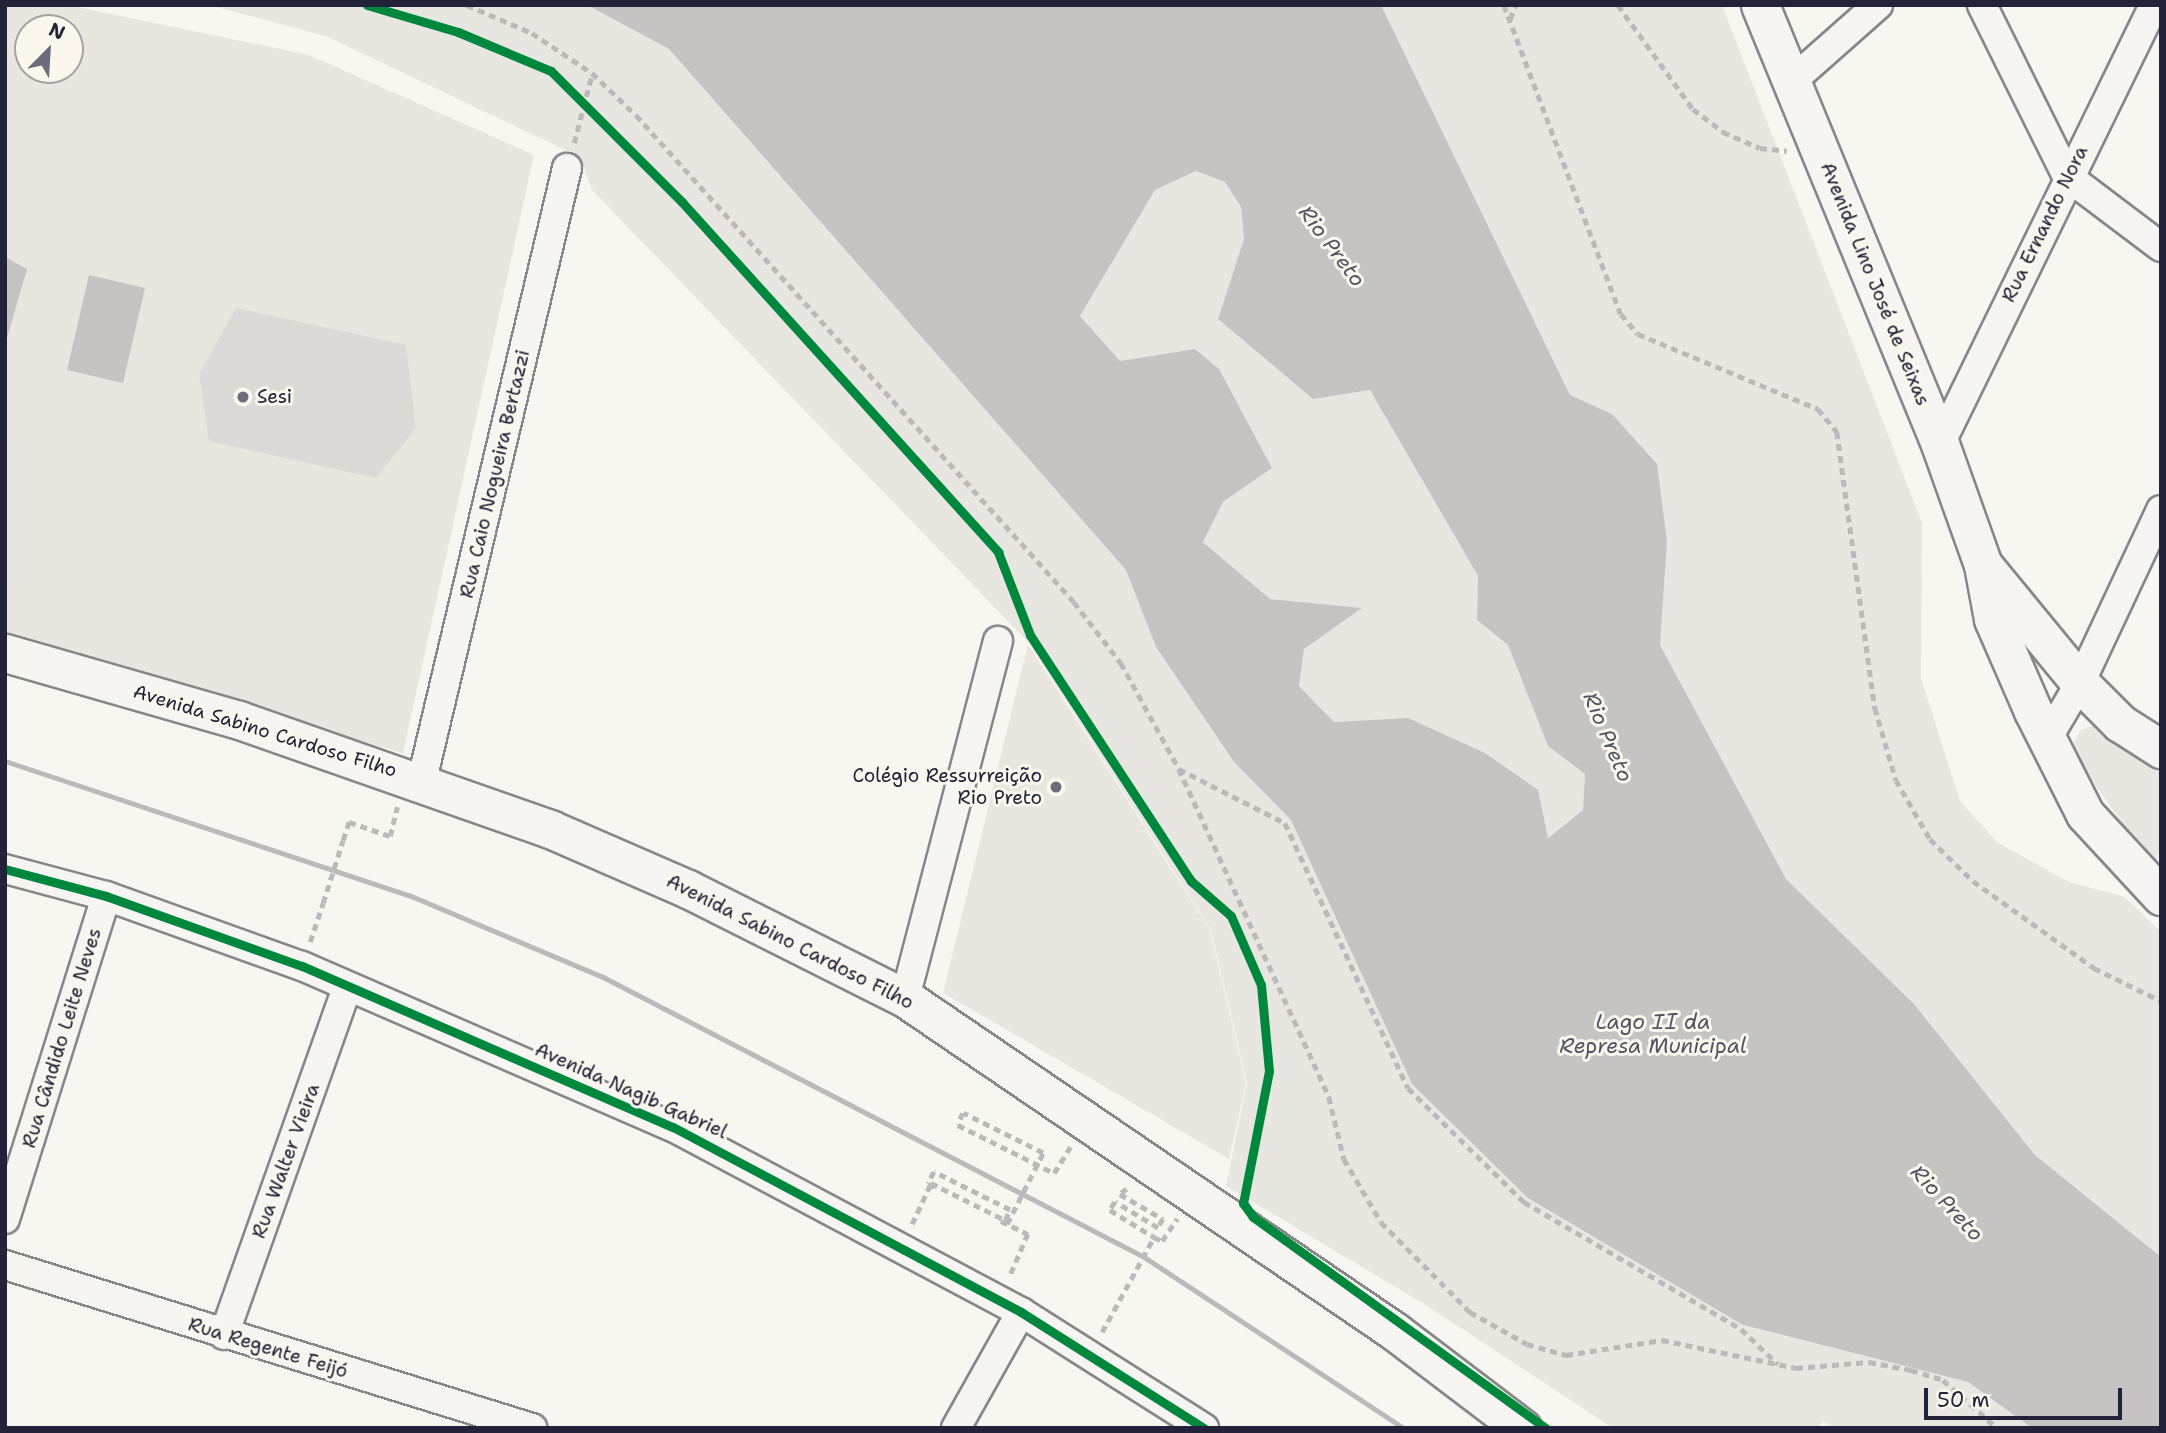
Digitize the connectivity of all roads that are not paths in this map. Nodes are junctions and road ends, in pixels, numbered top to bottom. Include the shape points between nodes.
1 (1760, 5) edge
2 (1878, 5) edge
3 (1982, 5) edge
4 (2154, 5) edge
5 (1792, 81) junction
6 (568, 168) road end
7 (2067, 176) junction
8 (2161, 247) edge
9 (1940, 444) junction
10 (2161, 510) edge
11 (1983, 565) junction
12 (998, 641) dead end
13 (5, 653) edge
14 (2080, 683) junction
15 (2046, 739) junction
16 (2161, 749) edge
17 (422, 780) junction
18 (5, 869) edge
19 (2161, 896) edge
20 (106, 897) junction
21 (347, 988) junction
22 (905, 998) junction
23 (5, 1219) edge
24 (5, 1265) edge
25 (1021, 1312) junction
26 (224, 1335) junction
27 (532, 1428) edge
28 (957, 1428) edge
29 (1204, 1428) edge
30 (1522, 1428) edge

1 - 5 main road, Avenida Lino José de Seixas
2 - 5 street
3 - 7 street
4 - 7 street, Rua Ernando Nora
5 - 9 main road, Avenida Lino José de Seixas
6 - 17 street, Rua Caio Nogueira Bertazzi
7 - 8 street
7 - 9 street, Rua Ernando Nora
9 - 11 main road, Avenida Lino José de Seixas
10 - 14 street
11 - 14 main road, Avenida Lino José de Seixas
11 - 15 main road, Avenida Lino José de Seixas via 1993,619
12 - 22 street
13 - 17 main road, Avenida Sabino Cardoso Filho
14 - 15 street
14 - 16 main road, Avenida Lino José de Seixas via 2120,723
15 - 19 main road, Avenida Lino José de Seixas via 2085,814
17 - 22 main road, Avenida Sabino Cardoso Filho via 688,889
18 - 20 street, Avenida Nagib Gabriel
20 - 21 street, Avenida Nagib Gabriel via 302,966
20 - 23 street, Rua Cândido Leite Neves
21 - 25 street, Avenida Nagib Gabriel via 673,1127
21 - 26 street, Rua Walter Vieira
22 - 30 main road, Avenida Sabino Cardoso Filho via 1394,1331
24 - 26 street, Rua Regente Feijó
25 - 28 street
25 - 29 street, Avenida Nagib Gabriel
26 - 27 street, Rua Regente Feijó

